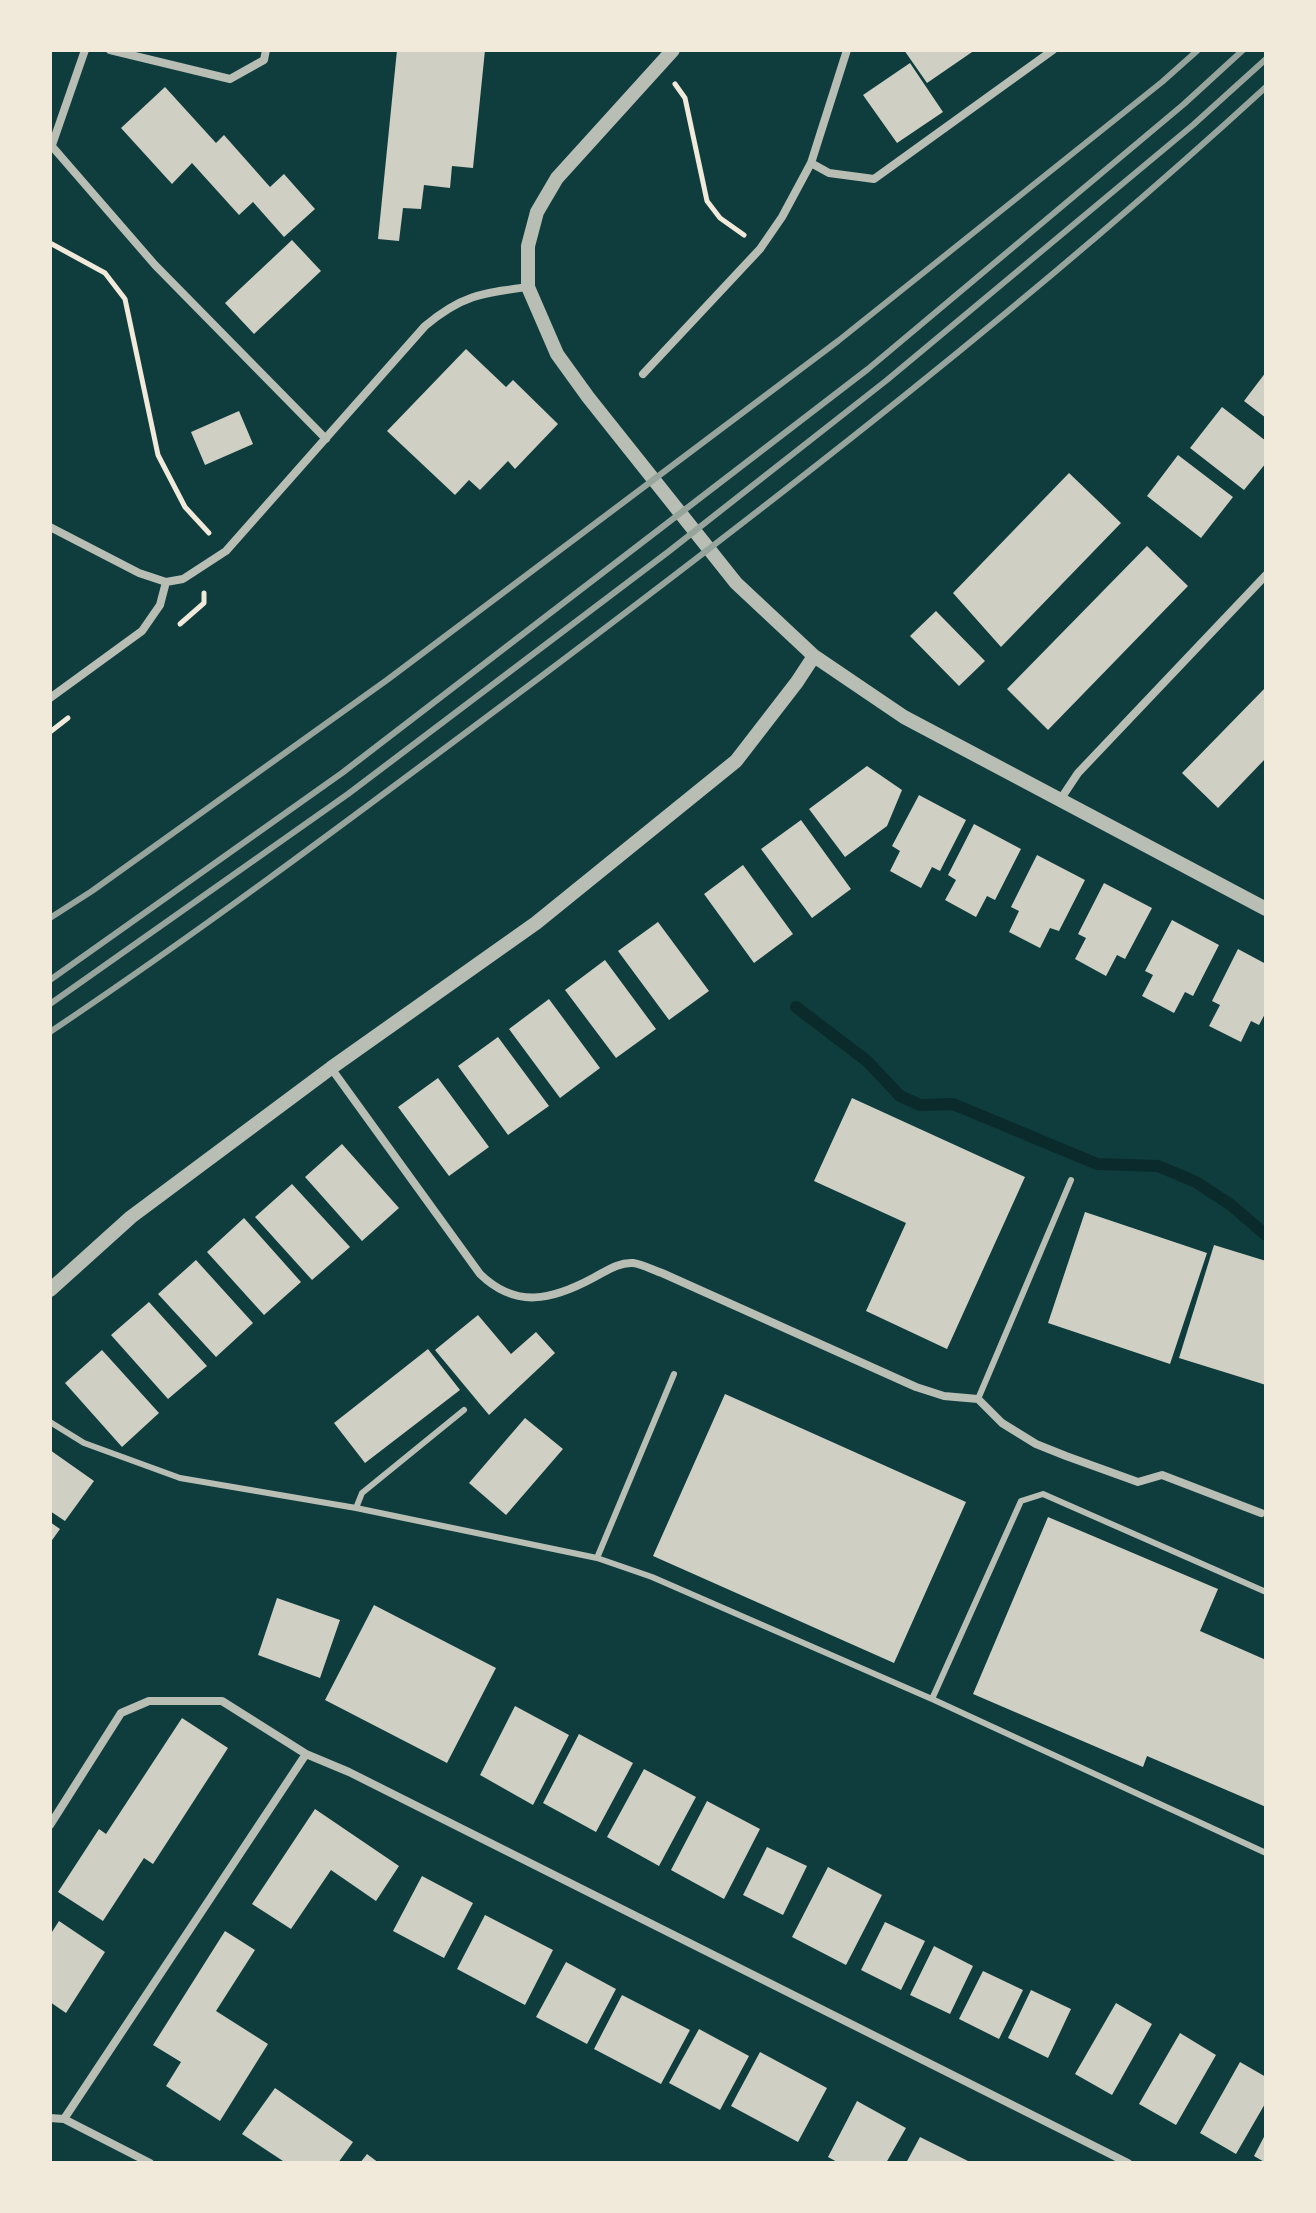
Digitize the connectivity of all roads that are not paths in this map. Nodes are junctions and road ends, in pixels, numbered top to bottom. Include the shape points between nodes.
1 (85, 50) edge
2 (110, 50) edge
3 (266, 50) edge
4 (673, 50) edge
5 (847, 50) edge
6 (1053, 50) edge
7 (51, 144) edge
8 (811, 163) junction
9 (528, 287) junction
10 (643, 374) dead end
11 (326, 439) junction
12 (50, 527) edge
13 (1266, 575) edge
14 (166, 582) junction
15 (814, 656) junction
16 (50, 698) edge
17 (1059, 801) junction
18 (1266, 909) edge
19 (331, 1068) junction
20 (1071, 1180) dead end
21 (50, 1290) edge
22 (674, 1374) dead end
23 (978, 1399) junction
24 (464, 1410) dead end
25 (50, 1422) edge
26 (356, 1508) junction
27 (1261, 1513) dead end
28 (597, 1558) junction
29 (1266, 1592) edge
30 (932, 1699) junction
31 (306, 1754) junction
32 (50, 1825) edge
33 (1266, 1853) edge
34 (50, 2118) edge
35 (64, 2119) junction
36 (150, 2163) edge
37 (1128, 2163) edge

1 - 7 street
2 - 3 street via 230,79 264,60
4 - 9 street via 557,178 537,212 528,246
5 - 8 street
6 - 8 street via 874,179 829,173
7 - 11 street via 155,265
8 - 10 street via 760,249
9 - 11 street via 468,297 446,309
9 - 15 street via 557,354 588,397 736,583
11 - 14 street via 226,551 183,579
12 - 14 street via 111,561
13 - 17 street via 1078,773
14 - 16 street via 160,605 142,631
15 - 17 street via 904,717
15 - 19 street via 736,761 536,923
17 - 18 street
19 - 21 street via 131,1217
19 - 23 street via 495,1289 534,1298 557,1295 633,1263 916,1387
20 - 23 lane
22 - 28 lane
23 - 27 street via 1002,1423 1036,1444 1138,1482 1162,1475
24 - 26 lane via 362,1493
25 - 26 lane via 84,1443 180,1478
26 - 28 lane
28 - 30 lane
29 - 30 lane via 1043,1494 1032,1497 1021,1501
30 - 33 lane
31 - 32 street via 222,1701 149,1701 121,1713
31 - 35 street
31 - 37 street
34 - 35 street
35 - 36 street

